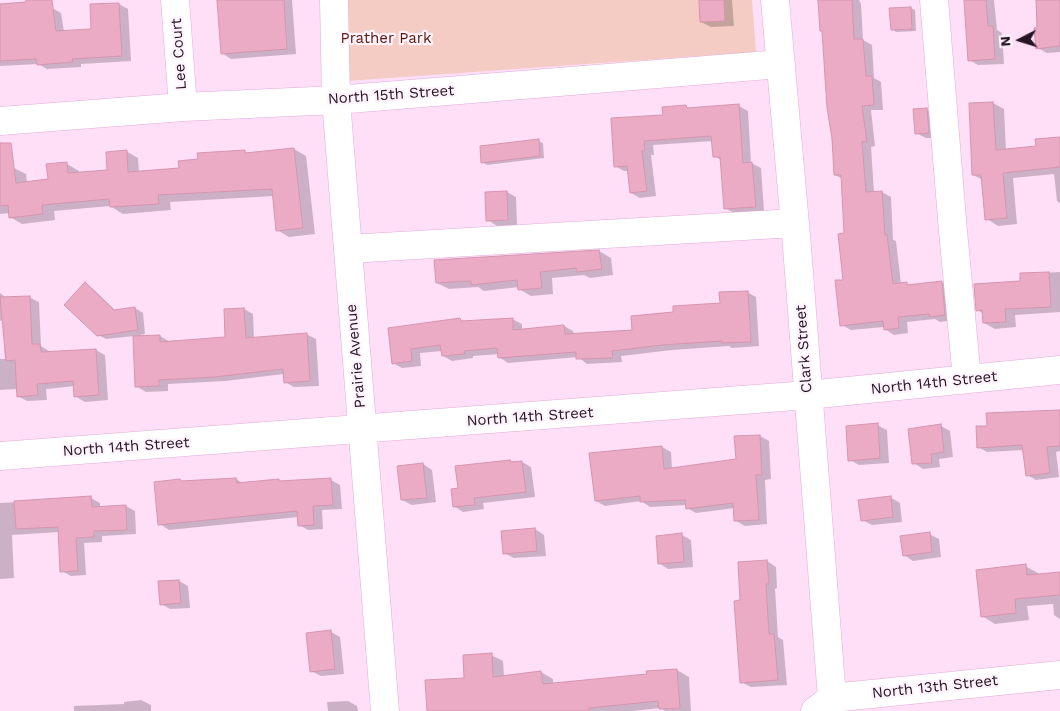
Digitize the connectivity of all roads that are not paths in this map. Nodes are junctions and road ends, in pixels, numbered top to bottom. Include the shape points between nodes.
1 (175, 0) edge
2 (334, 0) edge
3 (775, 0) edge
4 (934, 0) edge
5 (781, 64) junction
6 (336, 100) junction
7 (183, 107) junction
8 (0, 121) edge
9 (795, 223) junction
10 (348, 250) junction
11 (1060, 370) edge
12 (967, 379) junction
13 (808, 396) junction
14 (362, 430) junction
15 (0, 456) edge
16 (1060, 675) edge
17 (824, 704) edge
18 (385, 711) edge

1 - 7 street, Lee Court
2 - 6 street, Prairie Avenue
3 - 5 street, Clark Street
4 - 12 street
5 - 6 street, North 15th Street
5 - 9 street, Clark Street
6 - 7 street, North 15th Street
6 - 10 street, Prairie Avenue
7 - 8 street, North 15th Street
9 - 10 street
9 - 13 street, Clark Street
10 - 14 street, Prairie Avenue
11 - 12 street, North 14th Street
12 - 13 street, North 14th Street
13 - 14 street, North 14th Street
13 - 17 street, Clark Street
14 - 15 street, North 14th Street
14 - 18 street, Prairie Avenue
16 - 17 street, North 13th Street

